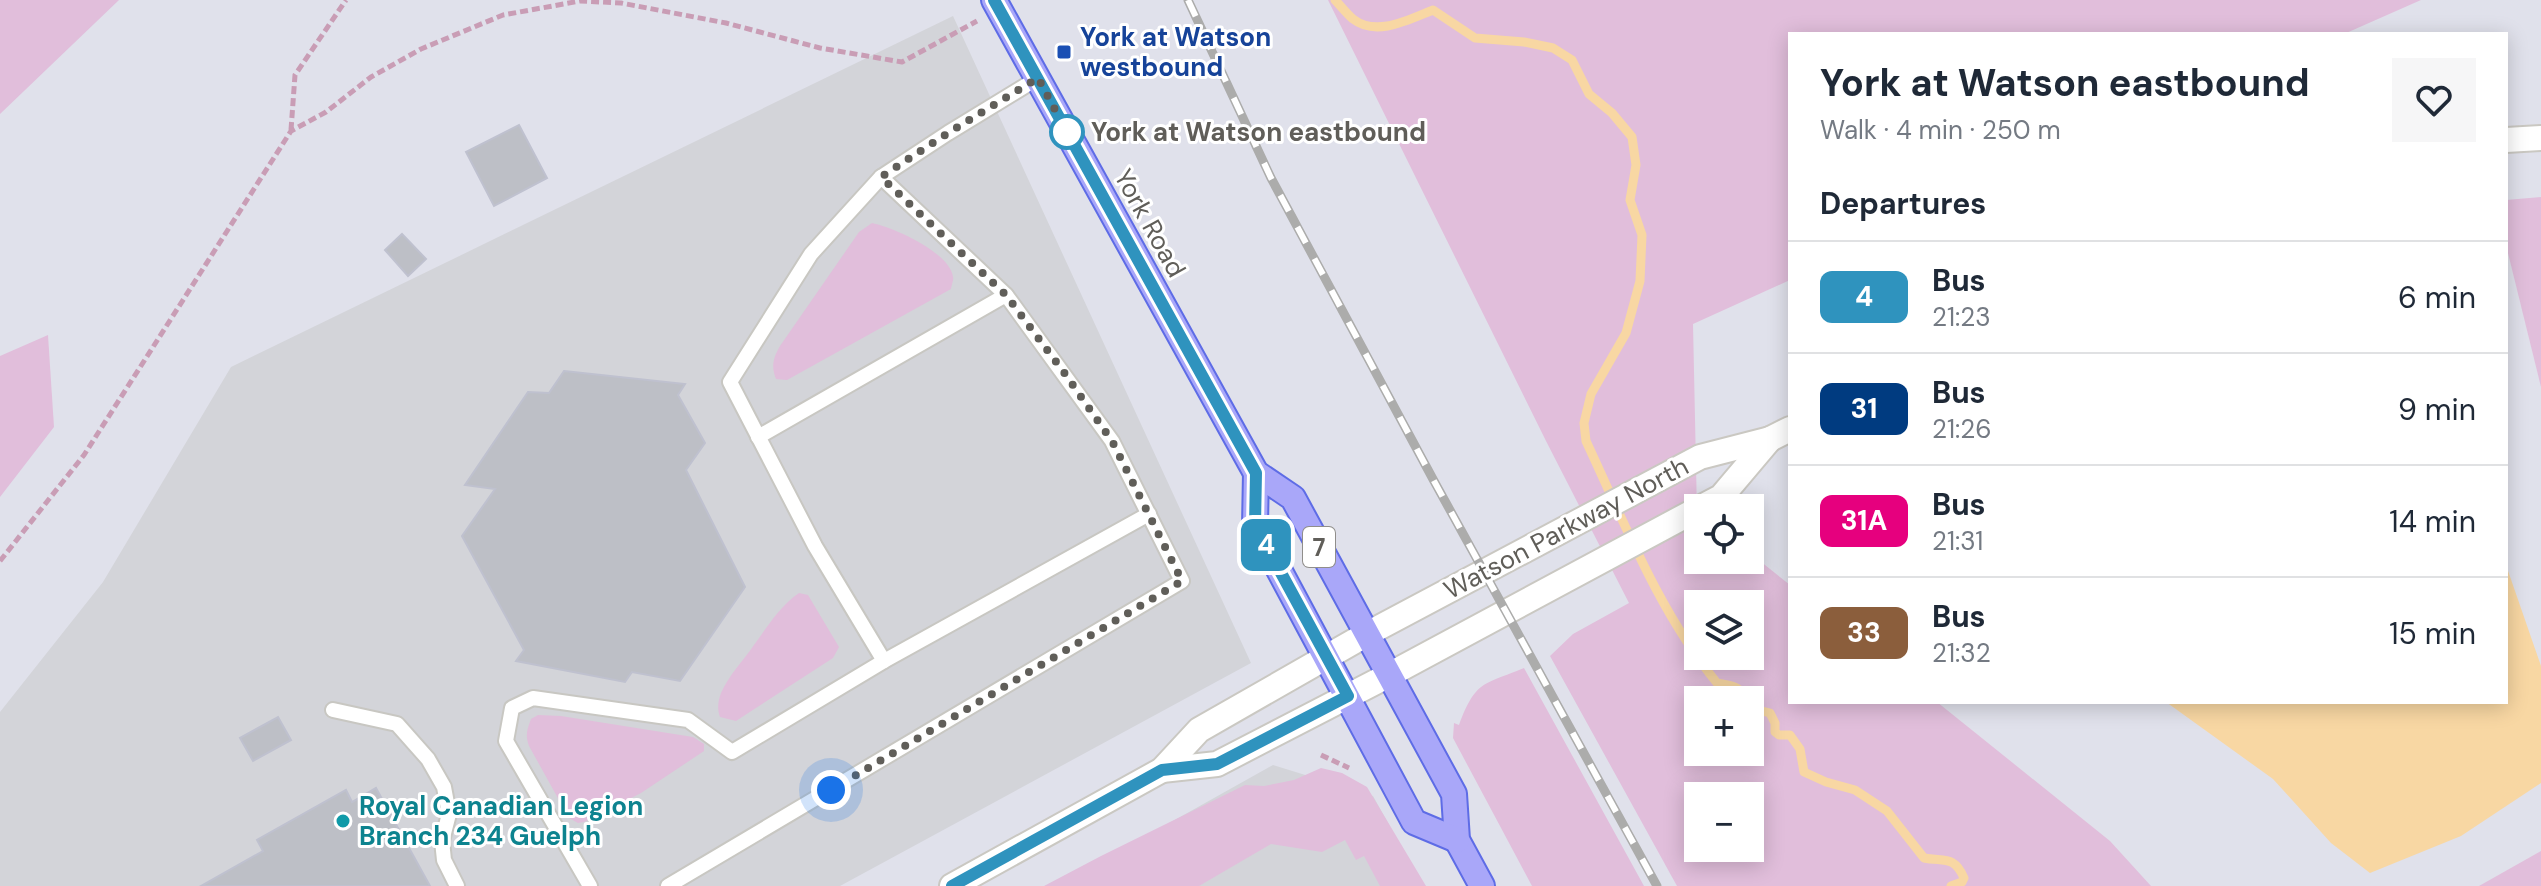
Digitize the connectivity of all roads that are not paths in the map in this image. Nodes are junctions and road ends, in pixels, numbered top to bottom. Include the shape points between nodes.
1 (997, 4) edge
2 (1038, 78) junction
3 (2541, 138) edge
4 (2508, 140) edge
5 (881, 177) junction
6 (1006, 295) junction
7 (1780, 434) edge
8 (758, 437) junction
9 (1256, 473) junction
10 (1724, 494) edge
11 (1149, 514) junction
12 (1684, 517) edge
13 (1367, 634) junction
14 (1327, 658) junction
15 (884, 661) junction
16 (1389, 675) junction
17 (1348, 696) junction
18 (333, 710) dead end
19 (1162, 770) junction
20 (1457, 840) junction
21 (457, 886) edge
22 (590, 886) edge
23 (668, 886) edge
24 (952, 886) edge
25 (1482, 886) edge

1 - 2 main road, York Road / 7
2 - 5 lane
2 - 9 main road, York Road / 7
3 - 4 main road
5 - 6 lane
5 - 8 lane via 811,254 730,382
6 - 8 lane
6 - 11 lane via 1112,441
7 - 10 main road, Watson Parkway North
7 - 13 main road, Watson Parkway North via 1700,457
8 - 15 lane
9 - 13 main road, York Road / 7 via 1293,498
9 - 14 main road, York Road / 7 via 1255,525
11 - 15 lane
11 - 23 lane via 1182,581
12 - 16 main road, Watson Parkway North
13 - 14 main road, Watson Parkway North
13 - 16 main road, York Road / 7
14 - 17 main road, York Road / 7
14 - 19 main road, Watson Parkway North via 1199,730
15 - 22 lane via 732,752 688,720 533,698 512,708 506,741
16 - 17 main road, Watson Parkway North
16 - 20 main road, York Road / 7 via 1454,794
17 - 19 main road, Watson Parkway North via 1217,764
17 - 20 main road, York Road / 7 via 1414,822
18 - 21 lane via 397,724 428,759 444,787 449,814 442,841 444,860
19 - 24 main road
20 - 25 main road, York Road / 7

